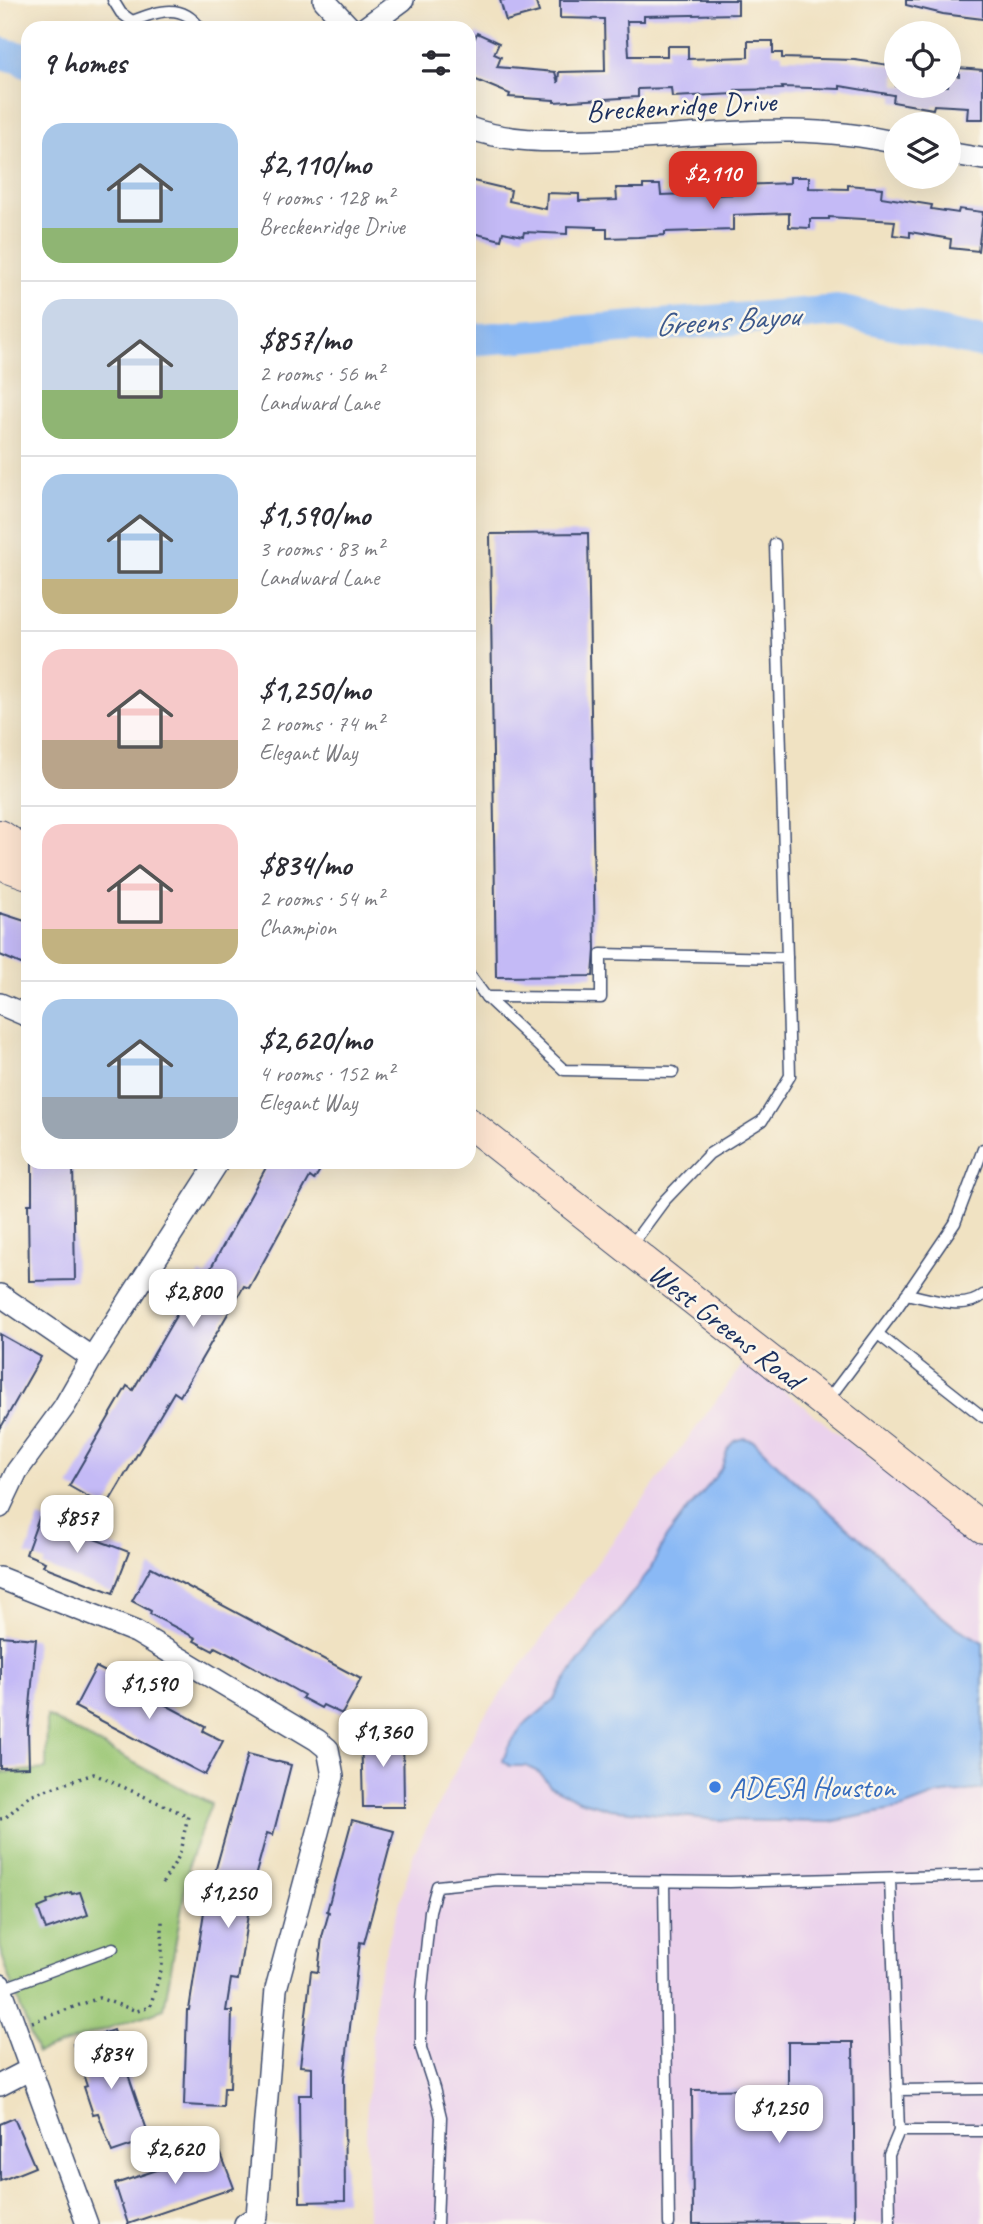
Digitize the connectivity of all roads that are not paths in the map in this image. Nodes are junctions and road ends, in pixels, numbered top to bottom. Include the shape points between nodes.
1 (113, 0) edge
2 (324, 0) edge
3 (403, 0) edge
4 (130, 21) edge
5 (139, 21) edge
6 (196, 21) edge
7 (344, 21) edge
8 (374, 21) edge
9 (476, 131) edge
10 (884, 140) edge
11 (961, 155) edge
12 (983, 159) edge
13 (775, 544) dead end
14 (0, 835) edge
15 (21, 849) edge
16 (0, 863) edge
17 (21, 871) edge
18 (787, 958) junction
19 (476, 983) edge
20 (486, 997) junction
21 (1, 1006) edge
22 (21, 1014) edge
23 (673, 1072) dead end
24 (476, 1129) edge
25 (983, 1149) edge
26 (214, 1169) edge
27 (628, 1249) junction
28 (906, 1294) junction
29 (0, 1295) edge
30 (983, 1295) edge
31 (878, 1334) junction
32 (92, 1358) junction
33 (825, 1404) junction
34 (983, 1417) edge
35 (0, 1507) edge
36 (983, 1528) edge
37 (0, 1578) edge
38 (983, 1875) edge
39 (890, 1878) junction
40 (664, 1882) junction
41 (113, 1948) dead end
42 (1, 1987) edge
43 (29, 2070) junction
44 (0, 2085) edge
45 (983, 2089) edge
46 (897, 2090) junction
47 (899, 2131) junction
48 (983, 2131) edge
49 (87, 2224) edge
50 (245, 2224) edge
51 (437, 2224) edge
52 (669, 2224) edge
53 (890, 2224) edge

1 - 4 lane
2 - 7 street
3 - 8 street
5 - 6 lane via 160,10 171,10
9 - 10 street, Breckenridge Drive via 527,141 800,131
11 - 12 street
13 - 18 lane
14 - 15 main road
16 - 17 main road
18 - 20 lane via 601,954 601,998
18 - 27 lane via 790,1076 762,1121 709,1154 664,1201
19 - 20 lane
20 - 23 lane via 565,1070
21 - 22 street
24 - 27 main road, West Greens Road
25 - 28 lane via 956,1223
26 - 32 street
27 - 33 main road, West Greens Road
28 - 30 lane via 958,1303 973,1302
28 - 31 lane
29 - 32 street
31 - 33 lane
31 - 34 lane
32 - 35 street via 64,1408 17,1472
33 - 36 main road, West Greens Road
37 - 50 street via 136,1632 328,1749 333,1776 276,1989 257,2216
38 - 39 lane
39 - 40 lane
39 - 46 lane
40 - 51 lane via 497,1880 437,1886 421,1999 421,2048 441,2117
40 - 52 lane
41 - 42 lane
42 - 43 street
43 - 44 street
43 - 49 street
45 - 46 lane
46 - 47 lane
47 - 48 lane
47 - 53 lane via 889,2155

